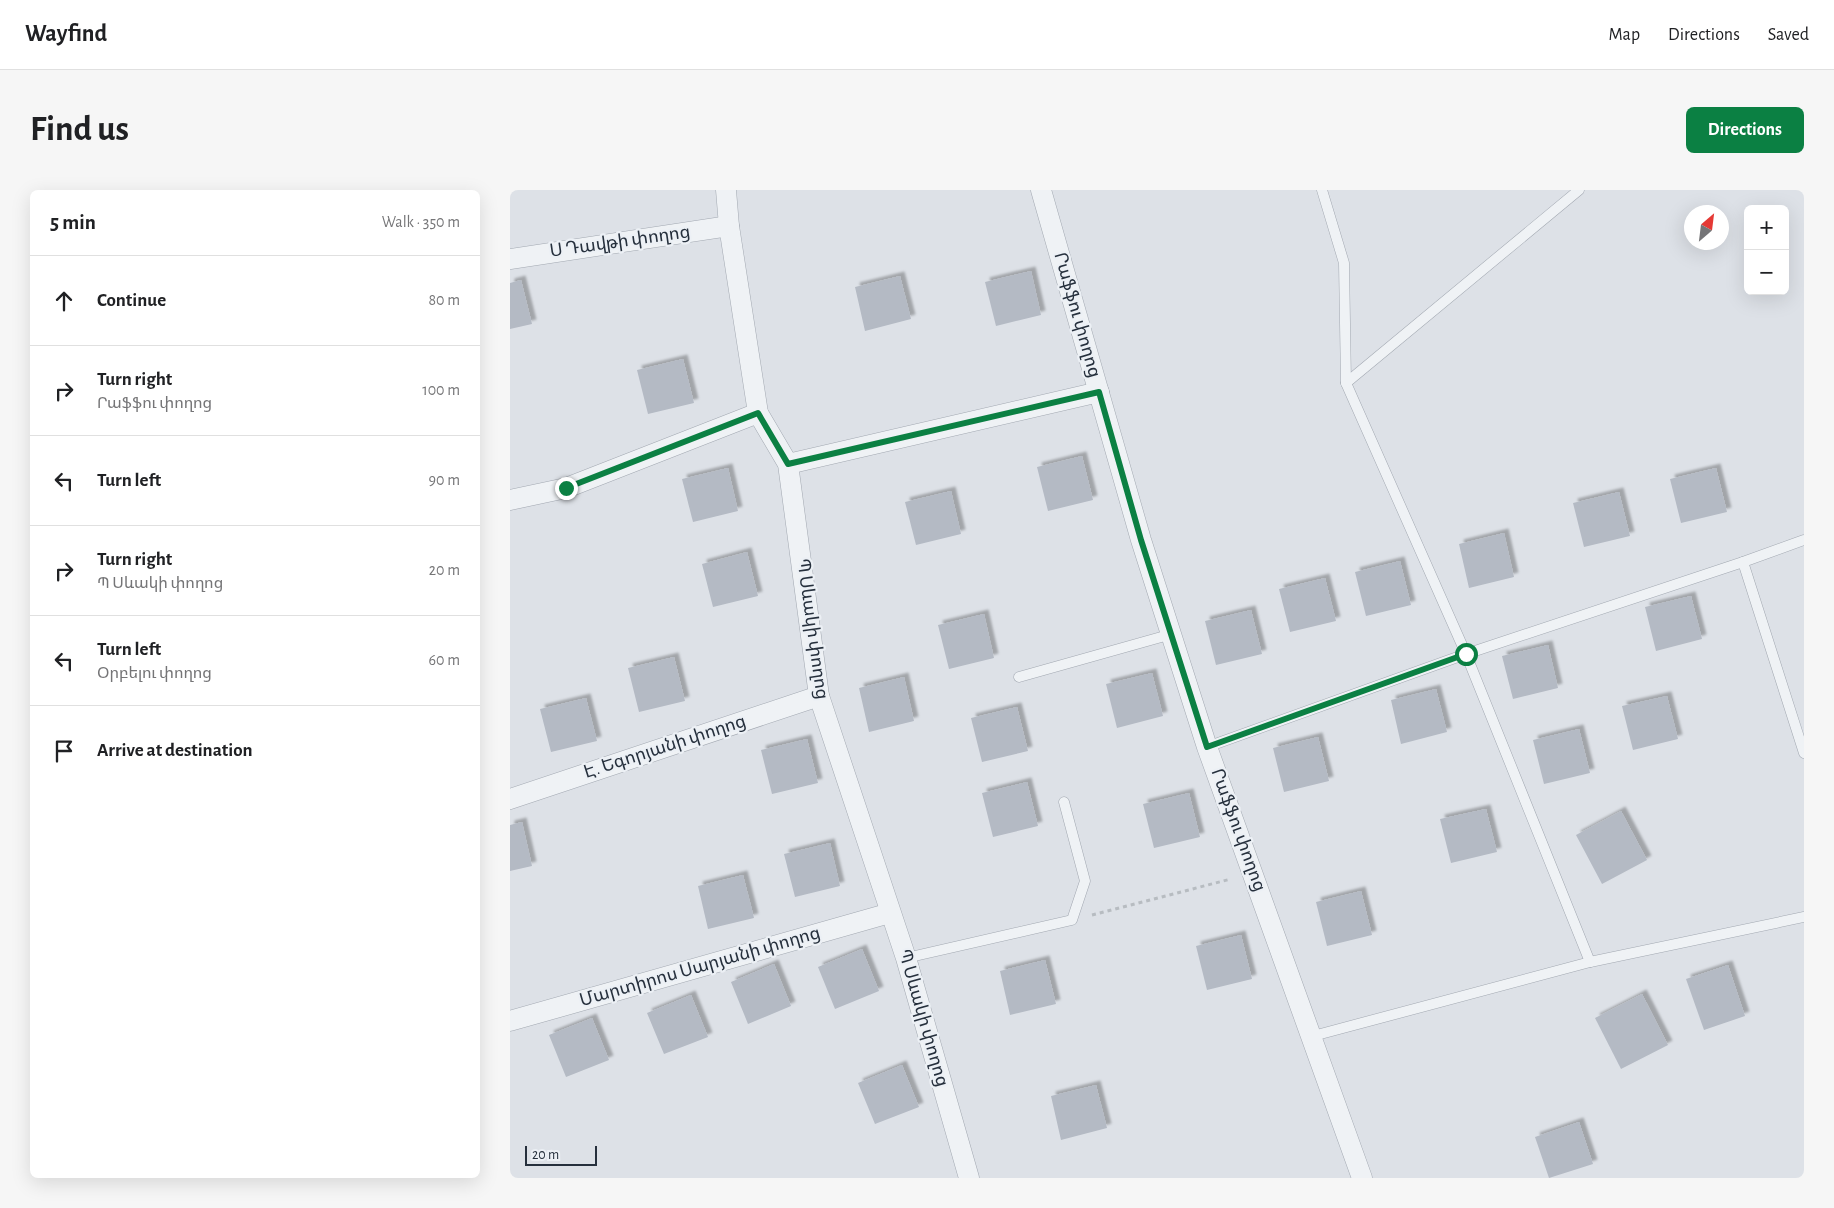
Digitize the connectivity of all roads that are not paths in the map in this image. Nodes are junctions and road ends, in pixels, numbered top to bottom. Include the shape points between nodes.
1 (726, 190) edge
2 (1041, 190) edge
3 (1322, 190) edge
4 (1579, 190) edge
5 (729, 226) junction
6 (510, 258) edge
7 (1346, 383) junction
8 (1099, 392) junction
9 (758, 413) junction
10 (788, 464) junction
11 (510, 500) edge
12 (1804, 540) edge
13 (1743, 562) junction
14 (1172, 634) junction
15 (1466, 654) junction
16 (1020, 677) dead end
17 (820, 696) junction
18 (1207, 747) junction
19 (1804, 752) edge
20 (510, 798) edge
21 (1064, 802) dead end
22 (890, 913) junction
23 (1804, 916) edge
24 (906, 958) junction
25 (1590, 962) junction
26 (510, 1021) edge
27 (1313, 1036) junction
28 (969, 1178) edge
29 (1362, 1178) edge

1 - 5 street, Պ Սևակի փողոց
2 - 8 street, Րաֆֆու փողոց
3 - 7 lane via 1344,263
4 - 7 lane
5 - 6 street, Ս Դավթի փողոց
5 - 9 street, Պ Սևակի փողոց
7 - 15 lane
8 - 10 street
8 - 14 street, Րաֆֆու փողոց via 1141,540
9 - 10 street, Պ Սևակի փողոց
9 - 11 street via 566,488
10 - 17 street, Պ Սևակի փողոց
12 - 13 lane
13 - 15 lane
13 - 19 lane
14 - 16 lane
14 - 18 street, Րաֆֆու փողոց
15 - 18 lane
15 - 25 lane
17 - 20 street, Է․ Եգորյանի փողոց
17 - 22 street, Պ Սևակի փողոց
18 - 27 street, Րաֆֆու փողոց
21 - 24 lane via 1086,881 1072,920
22 - 24 street, Պ Սևակի փողոց
22 - 26 street, Մարտիրոս Սարյանի փողոց
23 - 25 lane
24 - 28 street, Պ Սևակի փողոց
25 - 27 lane
27 - 29 street, Րաֆֆու փողոց

